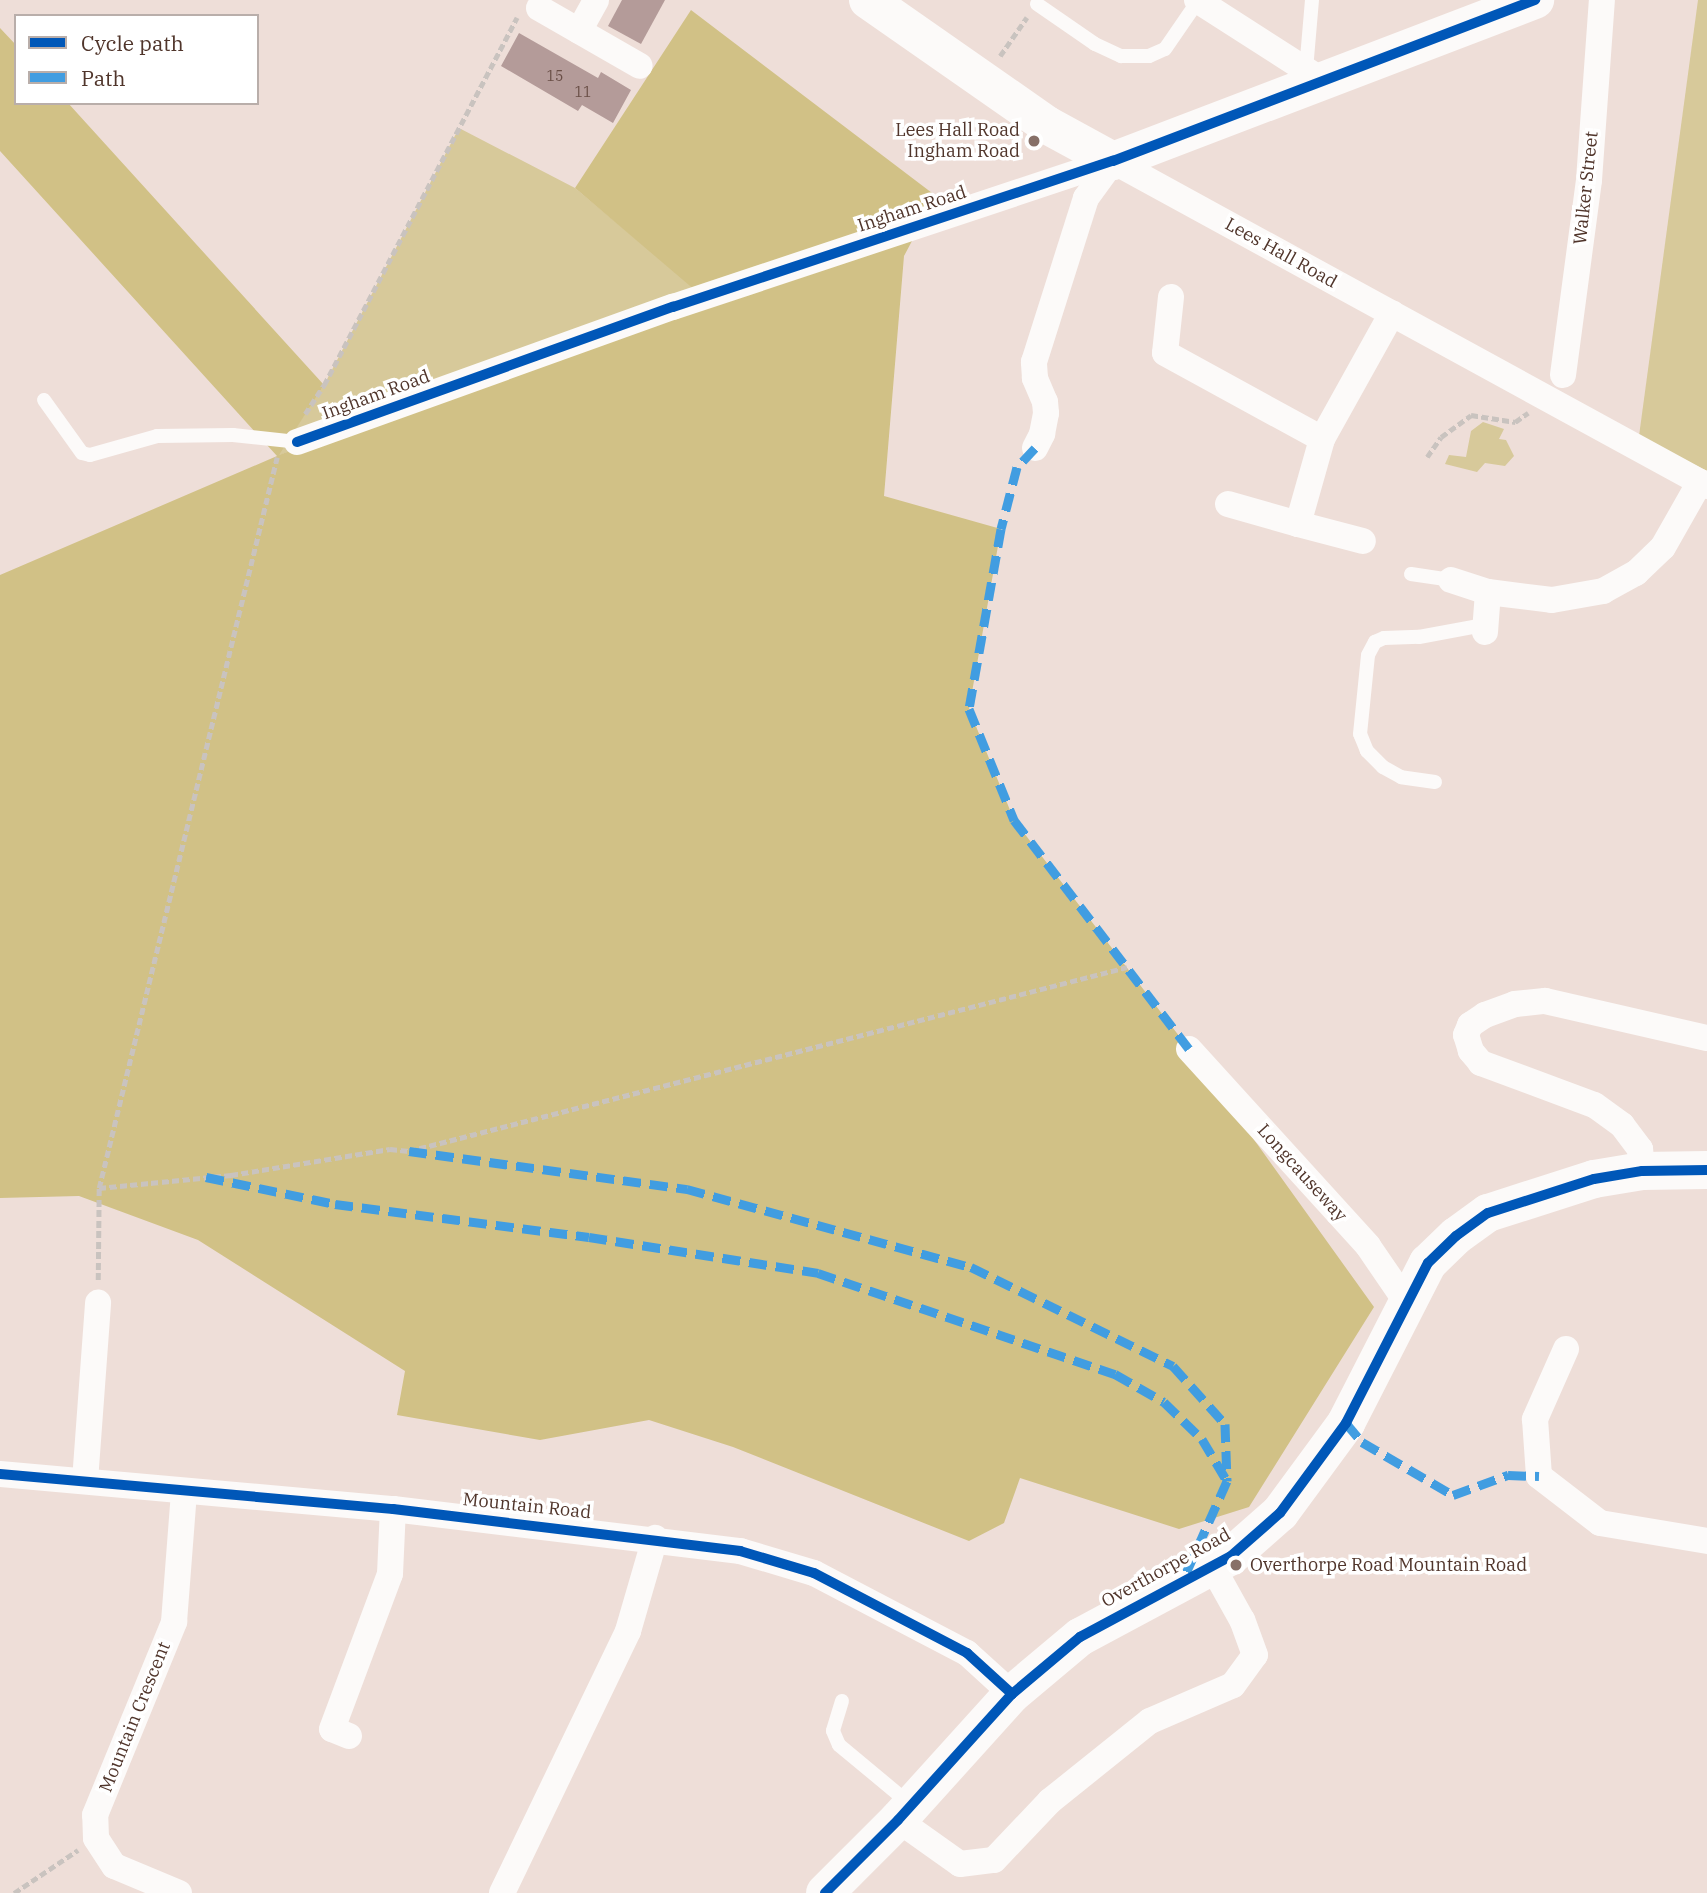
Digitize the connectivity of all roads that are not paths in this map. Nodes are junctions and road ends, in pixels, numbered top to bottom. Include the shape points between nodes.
1 (596, 0) edge
2 (868, 0) edge
3 (1312, 0) edge
4 (1535, 0) edge
5 (1602, 0) edge
6 (1198, 1) edge
7 (1037, 4) road end
8 (530, 10) road end
9 (579, 31) junction
10 (640, 66) dead end
11 (1314, 76) junction
12 (1113, 161) junction
13 (1171, 297) dead end
14 (1392, 313) junction
15 (1563, 374) dead end
16 (44, 400) dead end
17 (1322, 439) junction
18 (292, 442) joint
19 (1035, 448) dead end
20 (1703, 484) edge
21 (1228, 504) dead end
22 (1298, 524) junction
23 (1363, 541) dead end
24 (1411, 574) dead end
25 (1451, 580) joint
26 (1488, 592) junction
27 (1484, 628) joint
28 (1435, 782) dead end
29 (1707, 1038) edge
30 (1189, 1049) dead end
31 (1707, 1170) edge
32 (1642, 1171) junction
33 (98, 1302) road end
34 (1407, 1303) junction
35 (1566, 1349) dead end
36 (0, 1474) edge
37 (85, 1480) junction
38 (184, 1492) junction
39 (393, 1509) junction
40 (655, 1538) junction
41 (1707, 1541) edge
42 (1212, 1566) junction
43 (1012, 1694) junction
44 (842, 1701) dead end
45 (349, 1736) dead end
46 (904, 1812) junction
47 (179, 1893) edge
48 (502, 1893) edge
49 (825, 1893) edge

1 - 9 street
2 - 12 street, Lees Hall Road via 1047,125
3 - 11 lane
4 - 11 street, Ingham Road
5 - 15 street, Walker Street via 1589,180
6 - 7 lane via 1165,49 1121,56
6 - 11 street
8 - 9 street
9 - 10 street
11 - 12 street, Ingham Road
12 - 14 street, Lees Hall Road
12 - 18 street, Ingham Road via 683,303
12 - 19 street via 1086,198 1034,362 1046,413
13 - 17 street via 1165,353
14 - 17 street
14 - 20 street, Lees Hall Road
16 - 18 lane via 82,453 90,455 157,436 233,435
17 - 22 street
20 - 26 street via 1663,547 1620,583 1569,599
21 - 22 street
22 - 23 street
24 - 25 lane
25 - 26 street
26 - 27 street
27 - 28 lane via 1384,638 1368,655 1360,734 1367,751 1401,777
29 - 32 street via 1545,1001 1515,1004 1470,1025 1466,1035 1481,1063 1594,1105 1622,1125 1640,1149
30 - 34 street, Longcauseway via 1368,1247
31 - 32 street, Overthorpe Road
32 - 34 street, Overthorpe Road via 1594,1179 1488,1213 1428,1263
33 - 37 street
34 - 42 street, Overthorpe Road via 1346,1423 1280,1513 1231,1556
35 - 41 street via 1535,1419 1539,1476 1600,1523
36 - 37 street, Mountain Road
37 - 38 street, Mountain Road
38 - 39 street, Mountain Road
38 - 47 street, Mountain Crescent via 174,1622 95,1815 96,1838 114,1866
39 - 40 street, Mountain Road
39 - 45 street via 390,1574 332,1729
40 - 43 street, Mountain Road via 740,1550 814,1573 967,1653
40 - 48 street via 628,1631
42 - 43 street, Overthorpe Road via 1080,1637
42 - 46 street via 1242,1620 1255,1655 1233,1685 1150,1721 1050,1801 994,1860 960,1864
43 - 46 street, Overthorpe Road
44 - 46 lane via 833,1731 839,1745
46 - 49 street, Overthorpe Road

